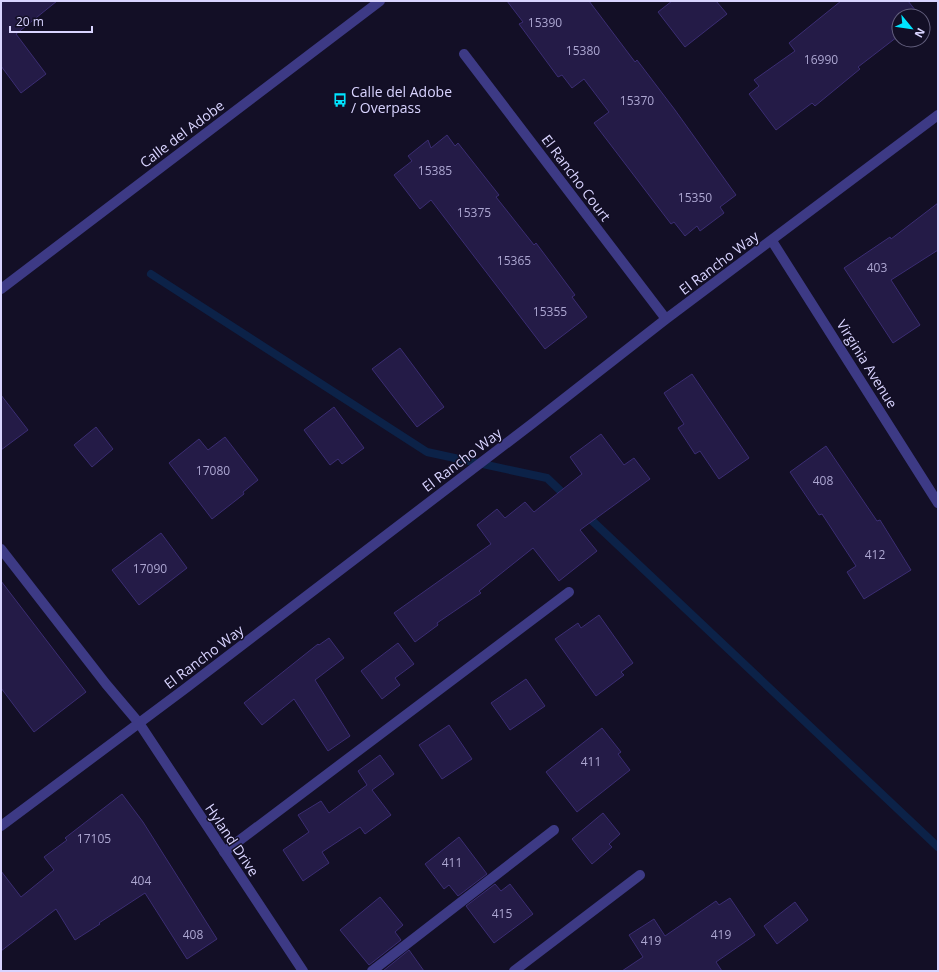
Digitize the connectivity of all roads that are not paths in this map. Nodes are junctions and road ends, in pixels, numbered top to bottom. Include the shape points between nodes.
1 (380, 1) edge
2 (464, 54) dead end
3 (938, 115) edge
4 (772, 241) junction
5 (1, 289) edge
6 (666, 319) junction
7 (938, 502) edge
8 (1, 549) edge
9 (569, 592) dead end
10 (139, 724) junction
11 (1, 826) edge
12 (554, 830) dead end
13 (224, 852) junction
14 (640, 875) dead end
15 (303, 971) edge
16 (372, 971) edge
17 (514, 971) edge

1 - 5 street, Calle del Adobe
2 - 6 street, El Rancho Court
3 - 4 street, El Rancho Way
4 - 6 street, El Rancho Way
4 - 7 street, Virginia Avenue
6 - 10 street, El Rancho Way via 521,433
8 - 10 street, Hyland Drive
9 - 13 street
10 - 11 street, El Rancho Way
10 - 13 street, Hyland Drive
12 - 16 street
13 - 15 street, Hyland Drive
14 - 17 street

